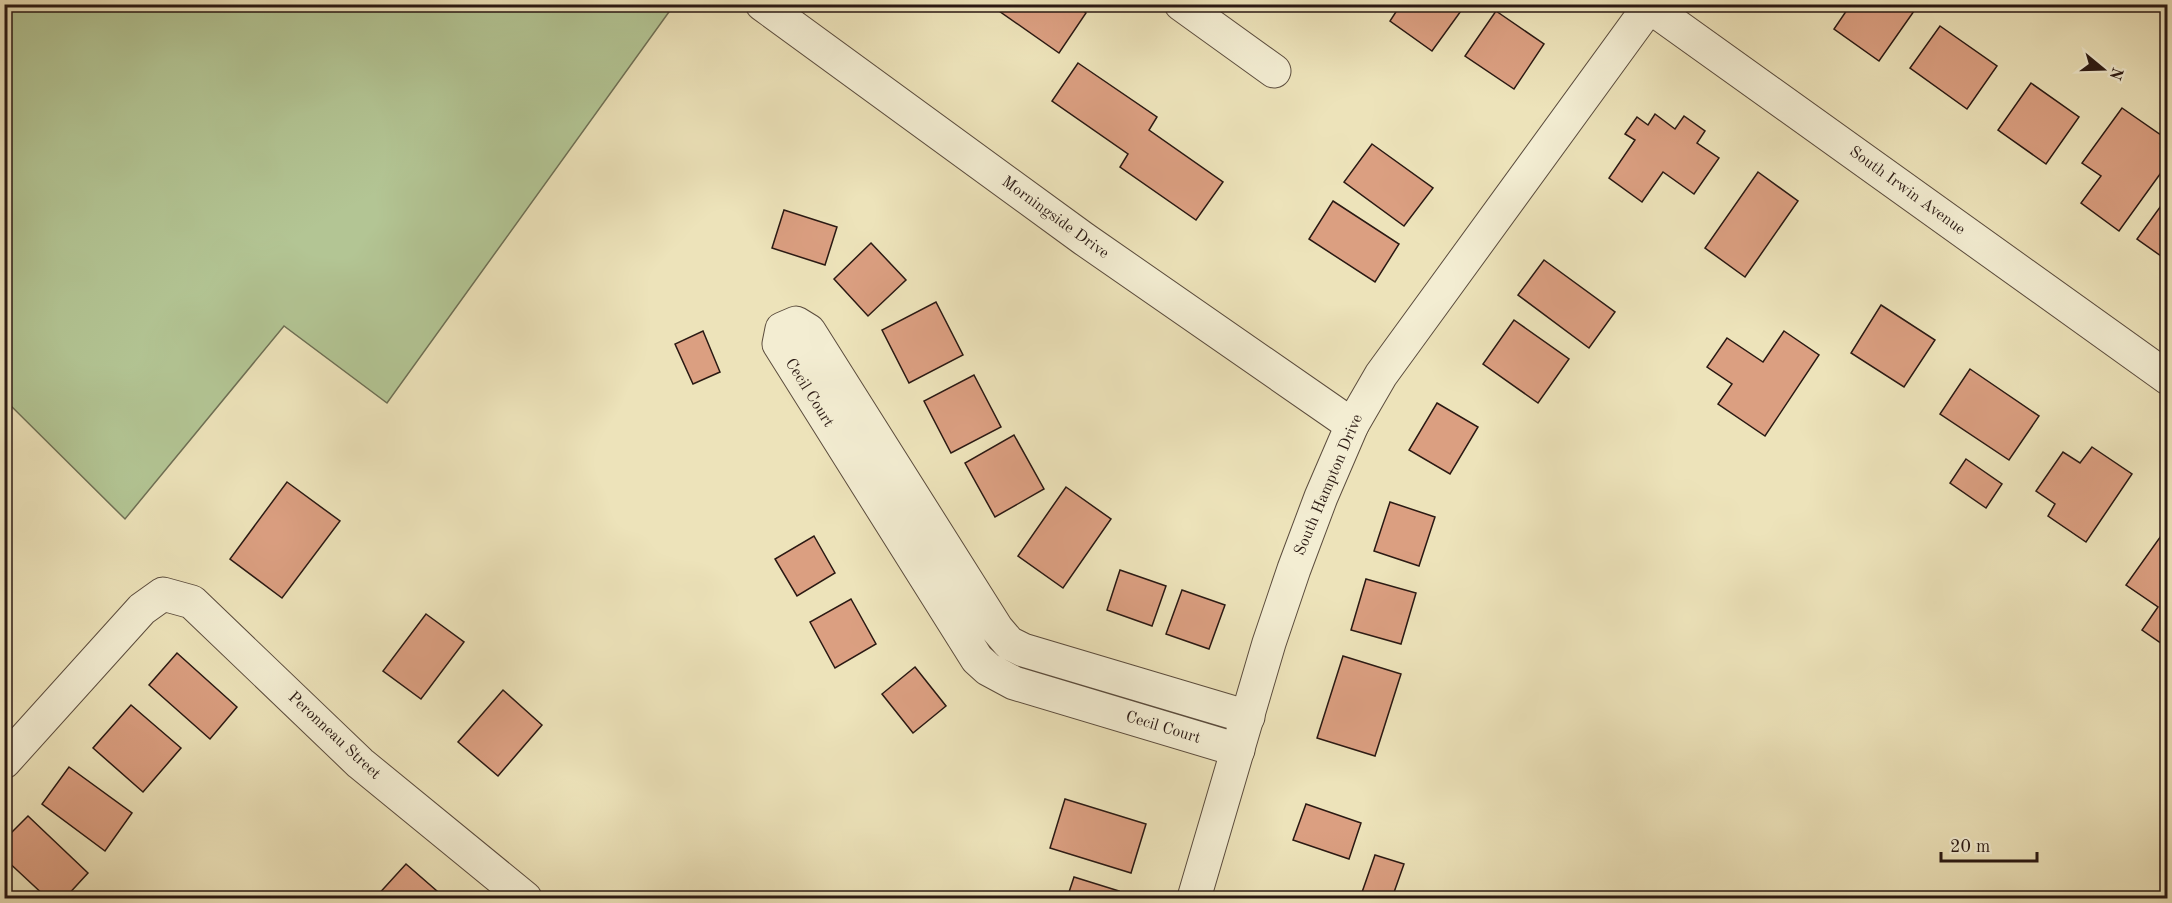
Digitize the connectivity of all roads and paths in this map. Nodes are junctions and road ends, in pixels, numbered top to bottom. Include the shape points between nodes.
1 (762, 4) edge
2 (1181, 4) edge
3 (1648, 5) edge
4 (1274, 71) dead end
5 (2168, 378) edge
6 (1352, 425) junction
7 (1009, 643) junction
8 (988, 669) junction
9 (1248, 717) junction
10 (1238, 750) junction
11 (4, 762) edge
12 (525, 898) edge
13 (1194, 898) edge

1 - 6 street, Morningside Drive via 1084,239
2 - 4 street
3 - 5 street, South Irwin Avenue
3 - 6 street, South Hampton Drive via 1381,375
6 - 9 street, South Hampton Drive via 1294,569
7 - 8 street
7 - 8 street, Cecil Court via 809,331 796,323 782,329 778,344 977,659
7 - 9 street, Cecil Court via 1023,651
8 - 10 street, Cecil Court via 1014,683
9 - 10 street, South Hampton Drive
10 - 13 street, South Hampton Drive
11 - 12 street, Peronneau Street via 142,609 163,594 192,602 360,763

